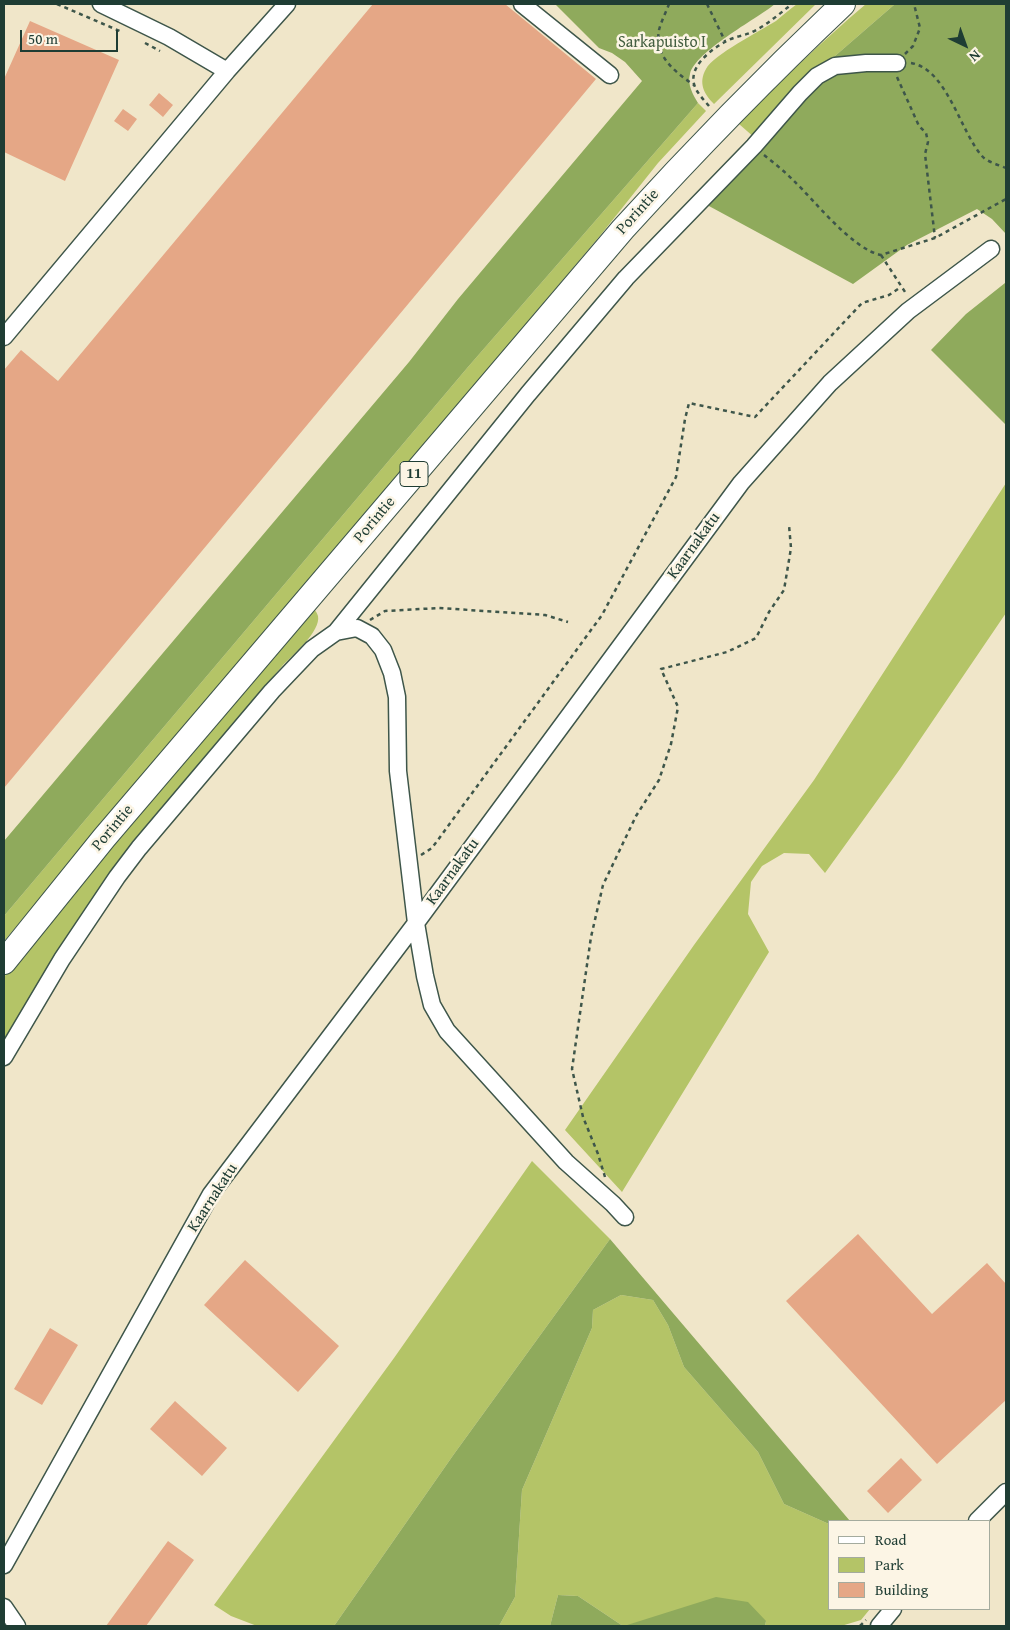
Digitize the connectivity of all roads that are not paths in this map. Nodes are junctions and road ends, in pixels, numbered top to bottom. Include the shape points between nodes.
1 (101, 4) edge
2 (287, 4) edge
3 (522, 4) edge
4 (843, 4) edge
5 (897, 63) road end
6 (227, 70) junction
7 (610, 75) dead end
8 (992, 249) dead end
9 (4, 337) edge
10 (336, 632) junction
11 (416, 922) junction
12 (4, 962) edge
13 (4, 1057) edge
14 (625, 1217) dead end
15 (1006, 1492) edge
16 (978, 1520) edge
17 (4, 1565) edge
18 (4, 1607) edge
19 (893, 1610) edge
20 (17, 1626) edge
21 (879, 1626) edge

1 - 6 street via 170,37
2 - 6 street
3 - 7 street
4 - 12 highway, Porintie / 11 via 687,158 623,229 104,838
5 - 10 street via 835,66 800,93 754,146 620,286 528,394
6 - 9 street
8 - 11 street, Kaarnakatu via 915,305 830,383 741,483
10 - 11 street via 357,628 372,636 383,650 392,672 397,697 398,771
10 - 13 street via 312,649 272,691 139,848 62,959
11 - 14 street via 432,1005 447,1031 566,1162
11 - 17 street, Kaarnakatu via 211,1194
15 - 16 street
18 - 20 street
19 - 21 street

